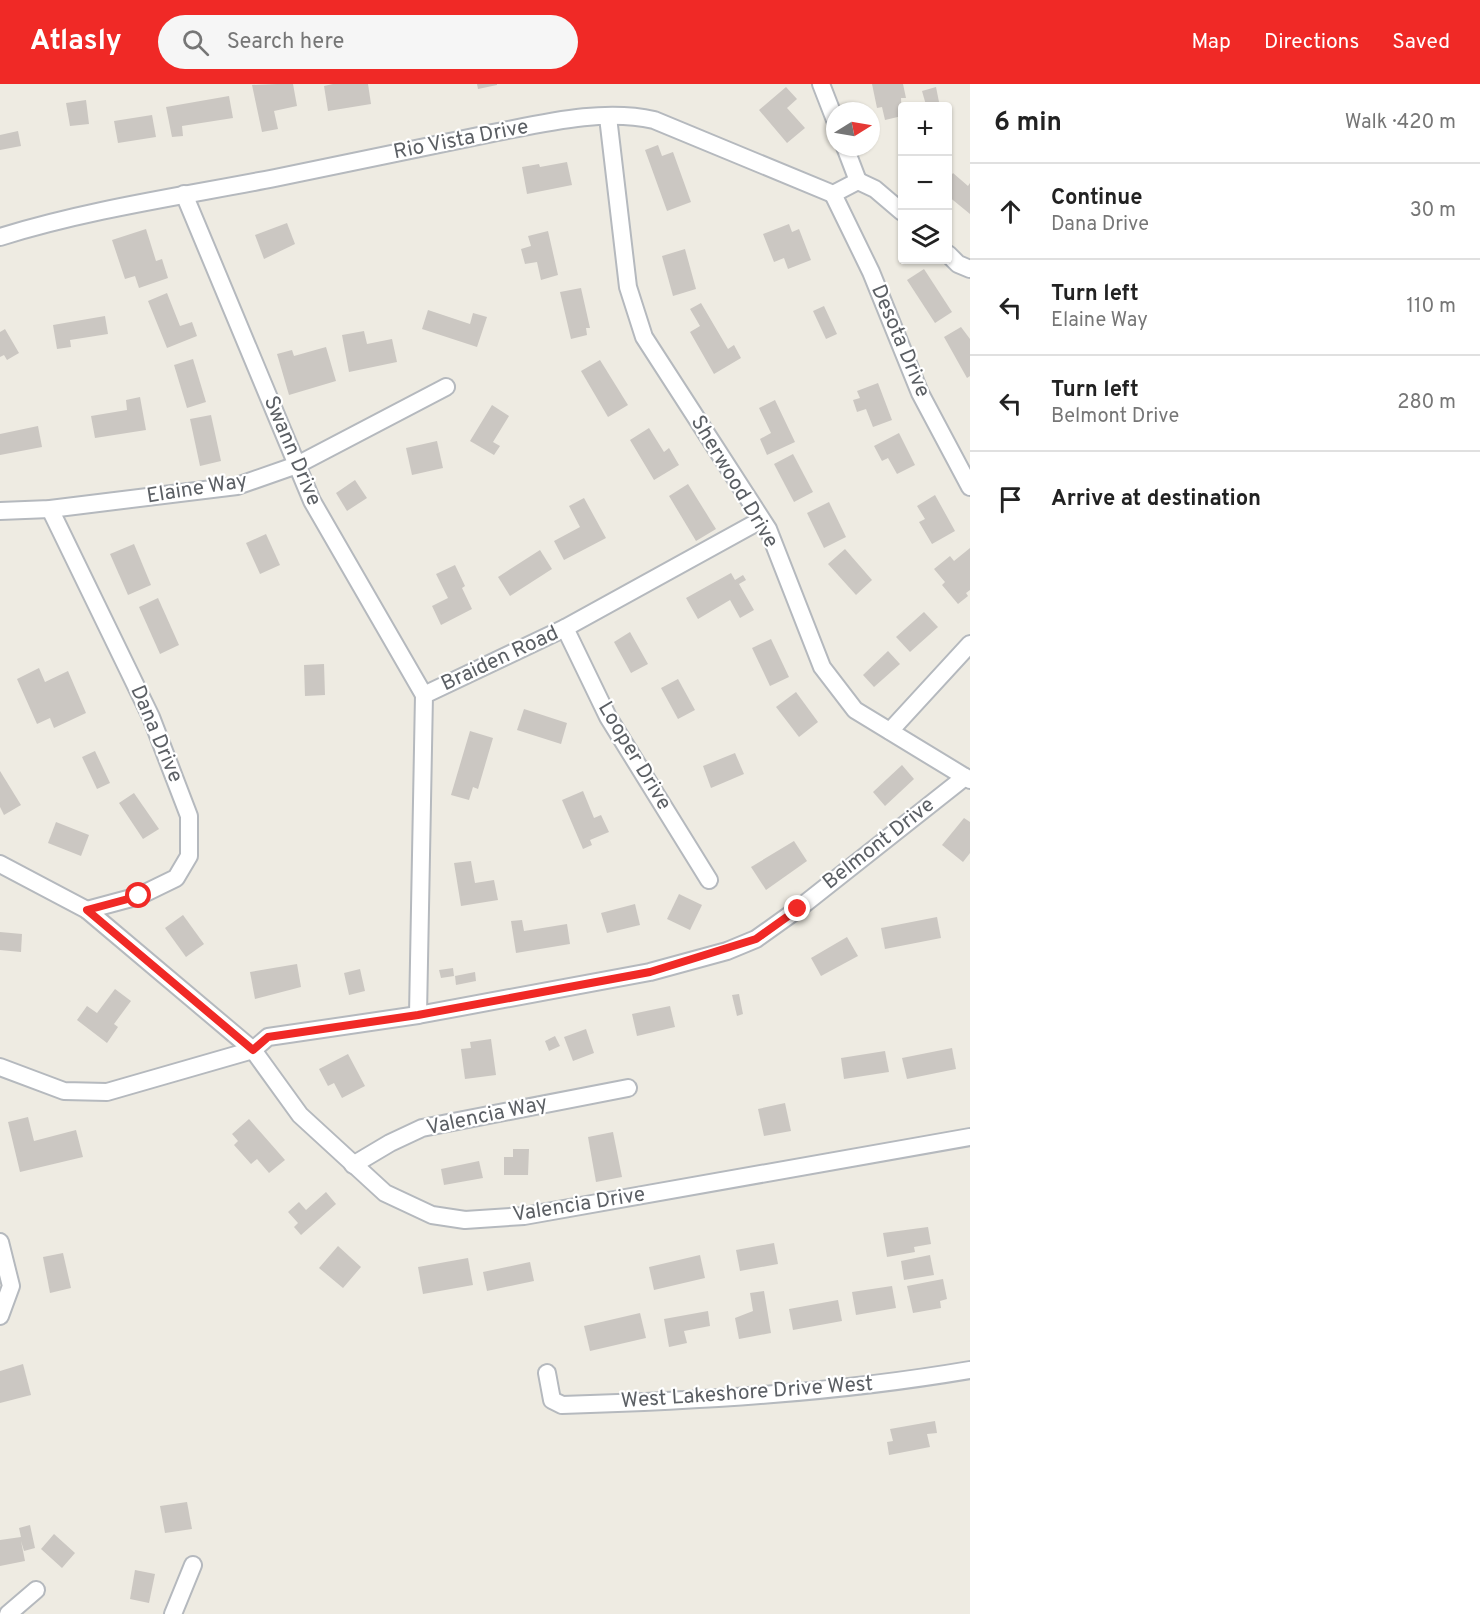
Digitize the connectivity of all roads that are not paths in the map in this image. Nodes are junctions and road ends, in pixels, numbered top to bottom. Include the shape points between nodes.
1 (821, 84) edge
2 (828, 102) edge
3 (608, 117) junction
4 (848, 156) edge
5 (858, 181) junction
6 (184, 194) junction
7 (833, 194) junction
8 (901, 210) edge
9 (0, 237) edge
10 (952, 258) edge
11 (970, 269) edge
12 (446, 387) dead end
13 (297, 465) junction
14 (970, 487) edge
15 (50, 509) junction
16 (0, 511) edge
17 (761, 520) junction
18 (566, 628) junction
19 (970, 644) edge
20 (424, 695) junction
21 (890, 731) junction
22 (968, 778) edge
23 (0, 864) edge
24 (709, 880) dead end
25 (87, 910) junction
26 (418, 1015) junction
27 (253, 1050) junction
28 (0, 1067) edge
29 (628, 1088) dead end
30 (970, 1137) edge
31 (353, 1165) junction
32 (0, 1242) edge
33 (0, 1316) edge
34 (970, 1370) edge
35 (547, 1373) dead end
36 (193, 1565) dead end
37 (36, 1590) dead end
38 (8, 1614) edge
39 (173, 1614) edge

1 - 2 street
3 - 6 street, Rio Vista Drive via 554,122
3 - 7 street, Rio Vista Drive via 654,120
3 - 17 street, Sherwood Drive via 627,287 644,337
4 - 5 street
5 - 7 street
5 - 8 street
6 - 9 street, Rio Vista Drive via 41,224
6 - 13 street, Swann Drive
7 - 14 street, Desota Drive via 871,272 920,393
10 - 11 street
12 - 13 street, Elaine Way
13 - 15 street, Elaine Way via 237,486
13 - 20 street, Swann Drive via 312,501
15 - 16 street, Elaine Way
15 - 25 street, Dana Drive via 151,717 189,816 189,856 176,878 139,896
17 - 18 street, Braiden Road
17 - 21 street, Sherwood Drive via 822,667 855,710
18 - 20 street, Braiden Road
18 - 24 street, Looper Drive via 609,717
19 - 21 street
20 - 26 street, Braiden Road
21 - 22 street, Sherwood Drive
22 - 26 street, Belmont Drive via 756,939 650,972
23 - 25 street
25 - 27 street
26 - 27 street, Belmont Drive via 268,1037
27 - 28 street, Belmont Drive via 107,1092 64,1091
27 - 31 street, Valencia Drive via 300,1115
29 - 31 street, Valencia Way via 422,1128
30 - 31 street, Valencia Drive via 524,1216 465,1221 432,1215 385,1193
32 - 33 street via 11,1286
34 - 35 street, West Lakeshore Drive West via 791,1394 562,1405 552,1400
36 - 39 street
37 - 38 street

